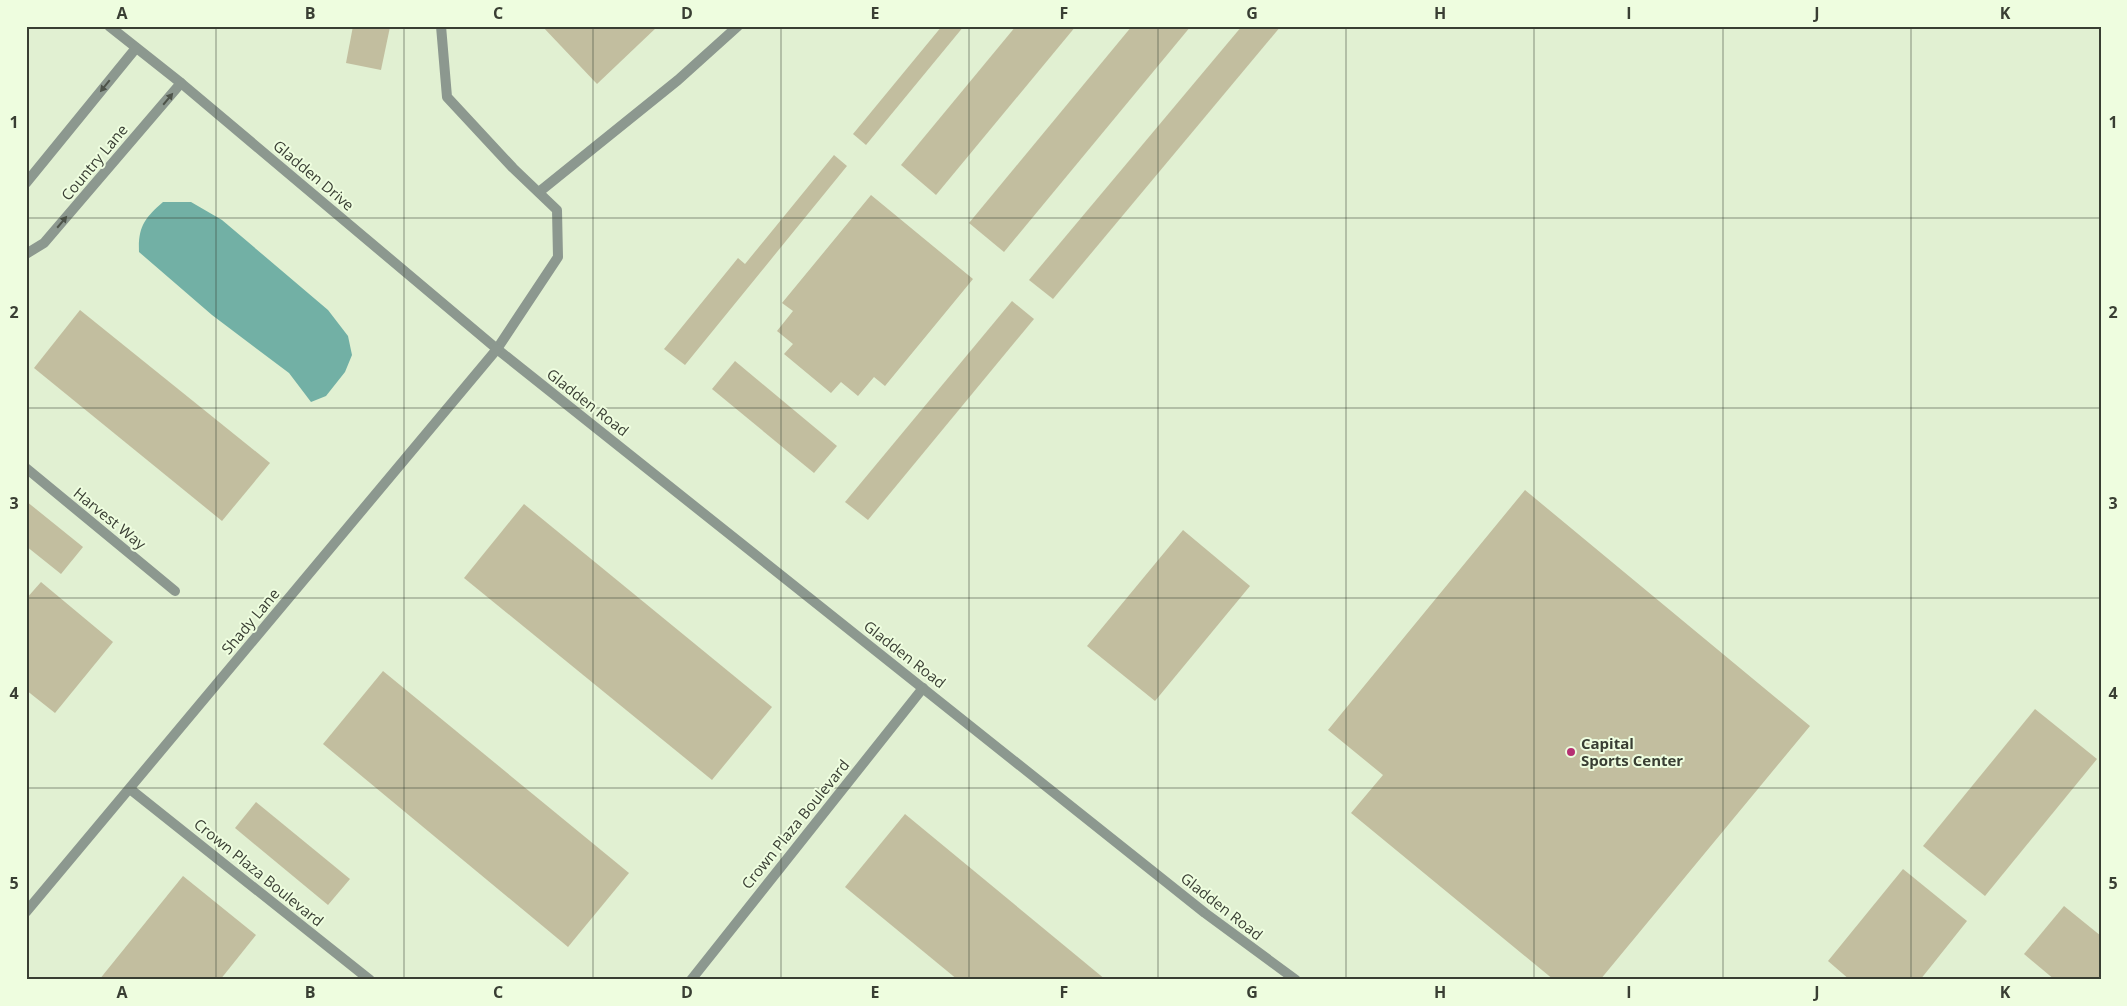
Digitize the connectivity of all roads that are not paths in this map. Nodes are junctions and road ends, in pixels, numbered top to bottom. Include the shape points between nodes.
1 (109, 26) edge
2 (441, 26) edge
3 (738, 26) edge
4 (136, 48) junction
5 (181, 83) junction
6 (26, 183) edge
7 (539, 192) junction
8 (26, 254) edge
9 (497, 349) junction
10 (26, 468) edge
11 (175, 591) dead end
12 (923, 688) junction
13 (130, 788) junction
14 (26, 912) edge
15 (370, 980) edge
16 (691, 980) edge
17 (1296, 980) edge

1 - 4 street, Gladden Drive
2 - 7 street, Shady Lane via 447,97
3 - 7 street via 678,80
4 - 5 street, Gladden Drive
4 -> 6 street
8 -> 5 street, Country Lane via 44,244
5 - 9 street, Gladden Drive
7 - 9 street, Shady Lane via 557,210 558,257
9 - 12 street, Gladden Road
9 - 13 street, Shady Lane
10 - 11 street, Harvest Way
12 - 16 street, Crown Plaza Boulevard
12 - 17 street, Gladden Road via 1206,913
13 - 14 street, Shady Lane
13 - 15 street, Crown Plaza Boulevard

